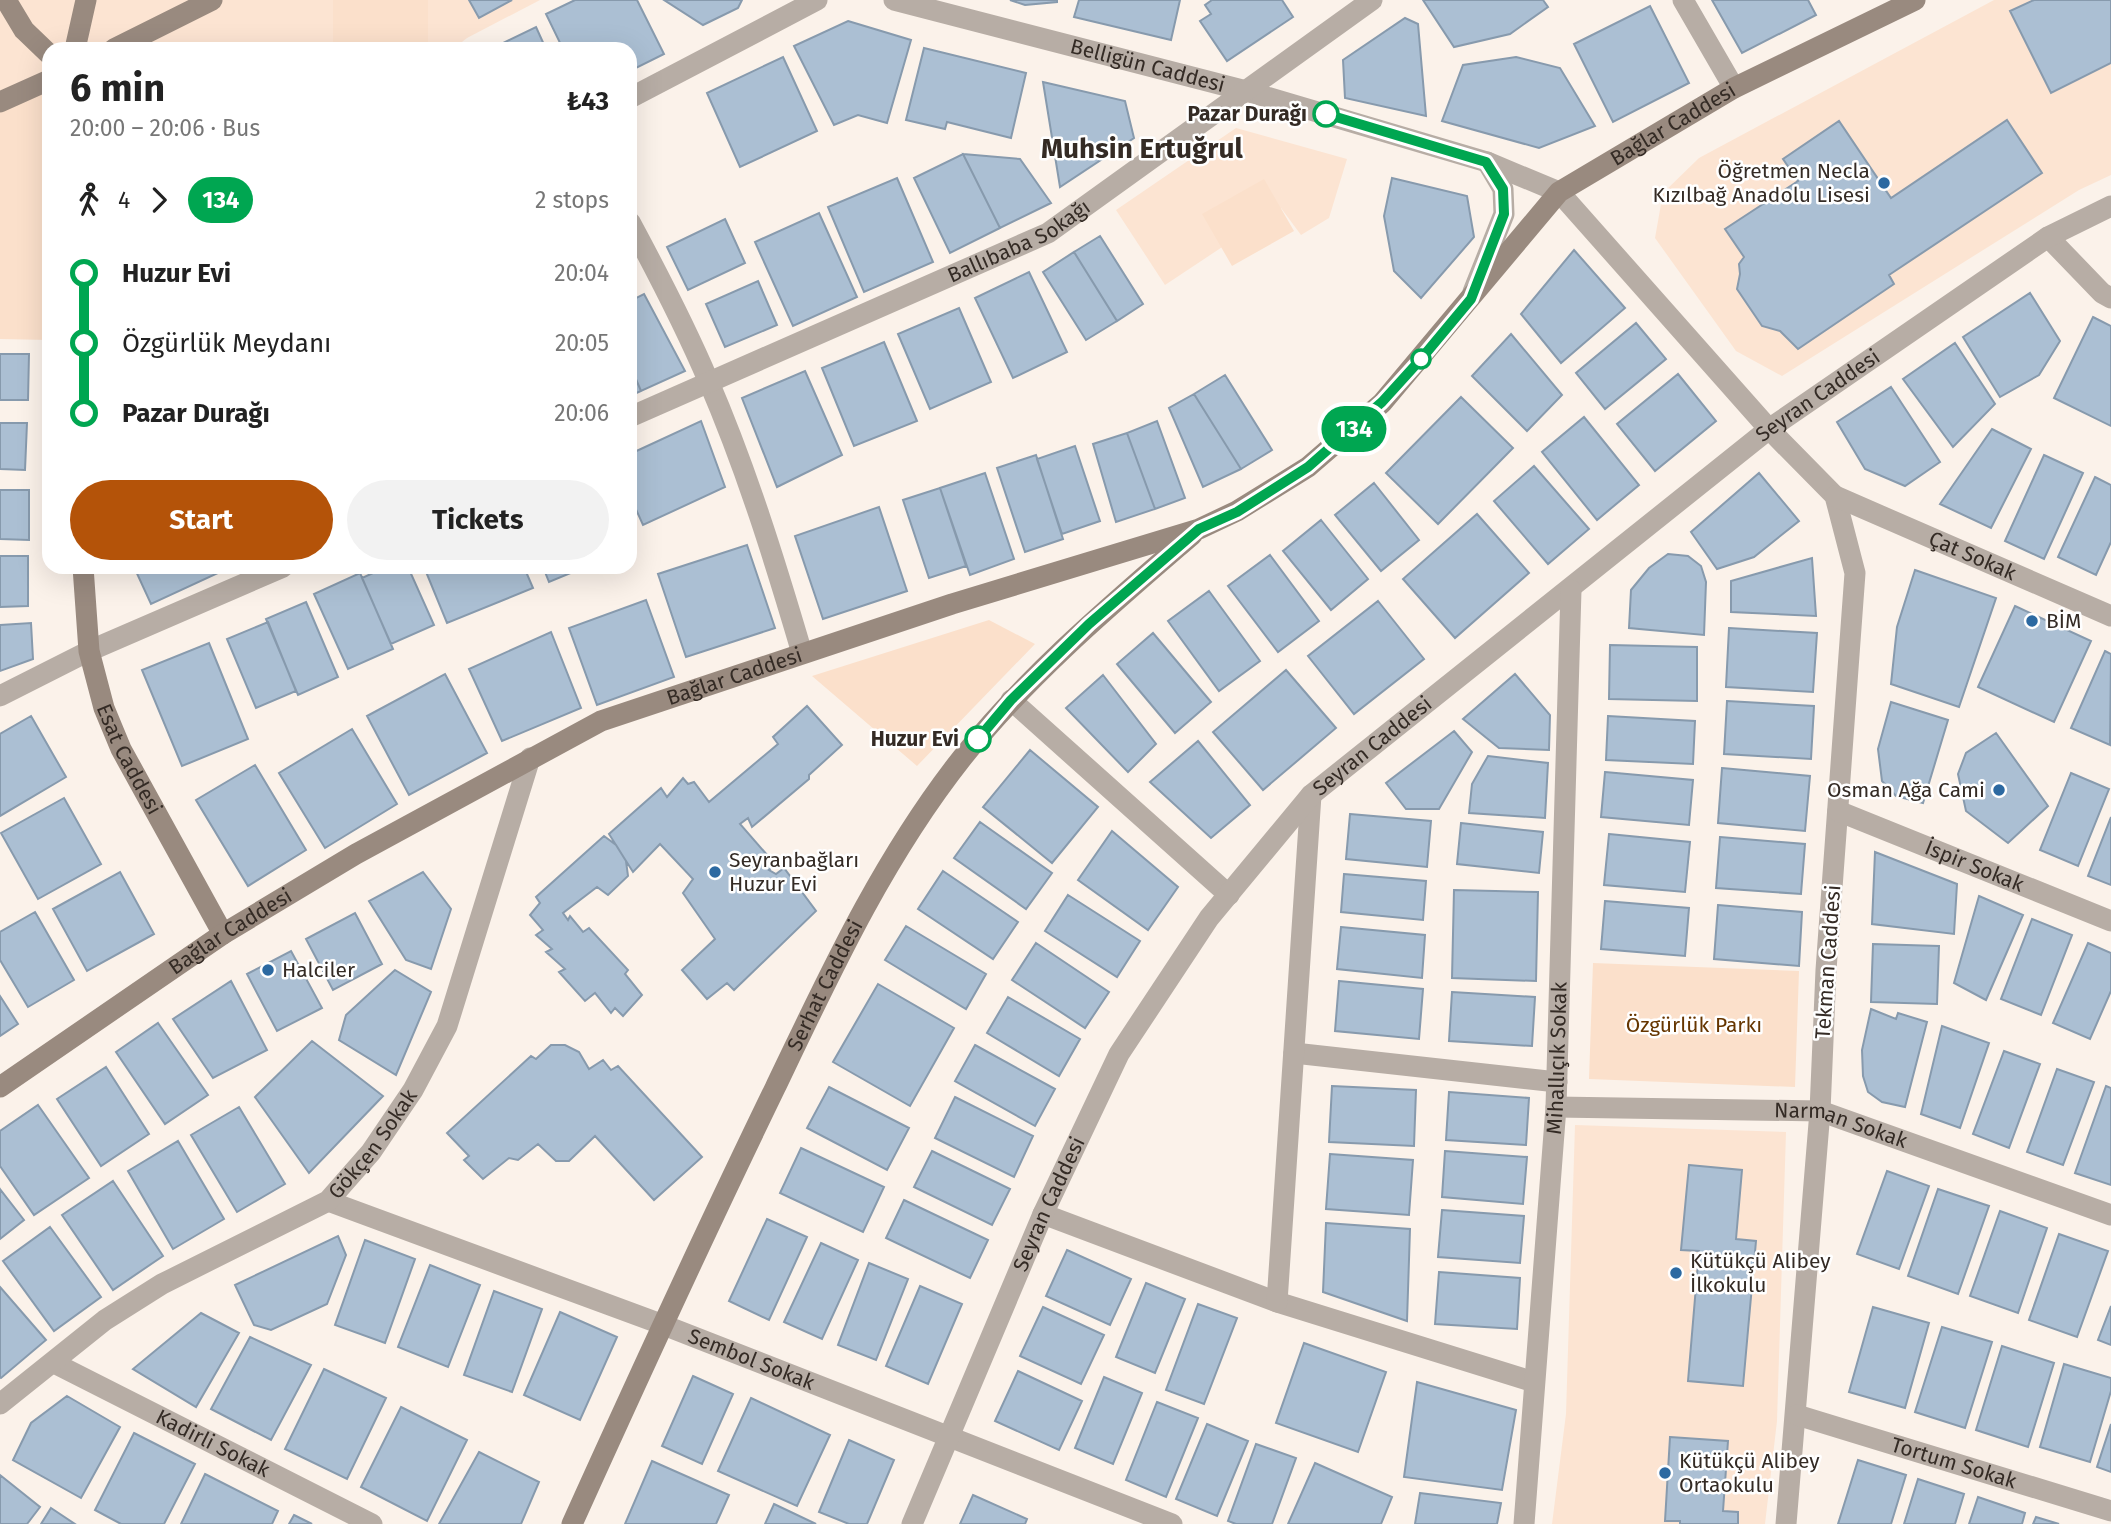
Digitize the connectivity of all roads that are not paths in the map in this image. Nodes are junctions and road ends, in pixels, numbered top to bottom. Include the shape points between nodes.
1 (6, 0) edge
2 (86, 0) edge
3 (212, 0) edge
4 (817, 0) edge
5 (894, 0) edge
6 (1372, 0) edge
7 (1683, 0) edge
8 (1915, 0) edge
9 (77, 42) edge
10 (128, 42) edge
11 (42, 48) edge
12 (42, 83) edge
13 (1734, 88) junction
14 (1246, 91) junction
15 (637, 95) edge
16 (0, 102) edge
17 (1486, 162) junction
18 (1559, 192) junction
19 (2111, 206) edge
20 (637, 235) edge
21 (2048, 237) junction
22 (2111, 298) edge
23 (1471, 299) junction
24 (710, 382) junction
25 (637, 414) edge
26 (1769, 429) junction
27 (1835, 496) junction
28 (1199, 529) junction
29 (84, 574) edge
30 (268, 574) edge
31 (1571, 590) junction
32 (2111, 616) edge
33 (89, 651) junction
34 (802, 653) junction
35 (0, 696) edge
36 (1011, 700) junction
37 (530, 758) junction
38 (1311, 794) junction
39 (1838, 811) junction
40 (1229, 895) junction
41 (2111, 921) edge
42 (223, 934) junction
43 (1294, 1053) junction
44 (1557, 1082) junction
45 (0, 1087) edge
46 (1556, 1107) junction
47 (1820, 1111) junction
48 (328, 1201) junction
49 (1043, 1214) junction
50 (2111, 1215) edge
51 (1277, 1302) junction
52 (661, 1324) junction
53 (54, 1363) junction
54 (1534, 1382) junction
55 (0, 1404) edge
56 (1797, 1415) junction
57 (949, 1434) junction
58 (2111, 1511) edge
59 (372, 1524) edge
60 (572, 1524) edge
61 (912, 1524) edge
62 (1172, 1524) edge
63 (1524, 1524) edge
64 (1786, 1524) edge

1 - 11 main road via 23,30
2 - 9 main road
3 - 10 main road
4 - 15 street
5 - 14 street, Belligün Caddesi
6 - 14 street, Ballıbaba Sokağı
7 - 13 street
8 - 13 main road, Bağlar Caddesi
12 - 16 main road
13 - 18 main road, Bağlar Caddesi
14 - 17 street, Belligün Caddesi
14 - 24 street, Ballıbaba Sokağı via 1048,233
17 - 18 street, Belligün Caddesi
17 - 23 street, Bağlar Caddesi via 1503,189 1504,214
18 - 23 main road, Bağlar Caddesi
18 - 26 street
19 - 21 street, Seyran Caddesi
20 - 24 street
21 - 22 street
21 - 26 street, Seyran Caddesi
23 - 28 main road, Bağlar Caddesi via 1382,402 1342,439 1308,467
24 - 25 street, Ballıbaba Sokağı
24 - 34 street via 779,574
26 - 27 street
26 - 31 street, Seyran Caddesi
27 - 32 street, Çat Sokak
27 - 39 street, Tekman Caddesi via 1855,573
28 - 34 main road, Bağlar Caddesi
28 - 36 main road, Serhat Caddesi via 1089,624
29 - 33 main road, Esat Caddesi
30 - 33 street
31 - 38 street, Seyran Caddesi
31 - 44 street, Mihallıçık Sokak
33 - 35 street
33 - 42 main road, Esat Caddesi via 121,749
34 - 37 main road, Bağlar Caddesi via 601,720
36 - 40 street
36 - 52 main road, Serhat Caddesi via 916,821 859,914
37 - 42 main road, Bağlar Caddesi
37 - 48 street, Gökçen Sokak via 447,1026 413,1090 371,1152
38 - 40 street, Seyran Caddesi
38 - 43 street
39 - 41 street, İspir Sokak
39 - 47 street, Tekman Caddesi
40 - 49 street, Seyran Caddesi via 1119,1054
42 - 45 main road, Bağlar Caddesi
43 - 44 street
43 - 51 street
44 - 46 street, Mihallıçık Sokak
46 - 47 street, Narman Sokak
46 - 54 street, Mihallıçık Sokak
47 - 50 street, Narman Sokak
47 - 56 street, Tekman Caddesi
48 - 52 street, Sembol Sokak
48 - 53 street, Gökçen Sokak via 162,1284 106,1320
49 - 51 street
49 - 57 street, Seyran Caddesi
51 - 54 street
52 - 57 street, Sembol Sokak
52 - 60 main road, Serhat Caddesi
53 - 55 street, Gökçen Sokak
53 - 59 street, Kadirli Sokak
54 - 63 street, Mihallıçık Sokak
56 - 58 street, Tortum Sokak
56 - 64 street, Tekman Caddesi
57 - 61 street, Seyran Caddesi
57 - 62 street, Sembol Sokak

